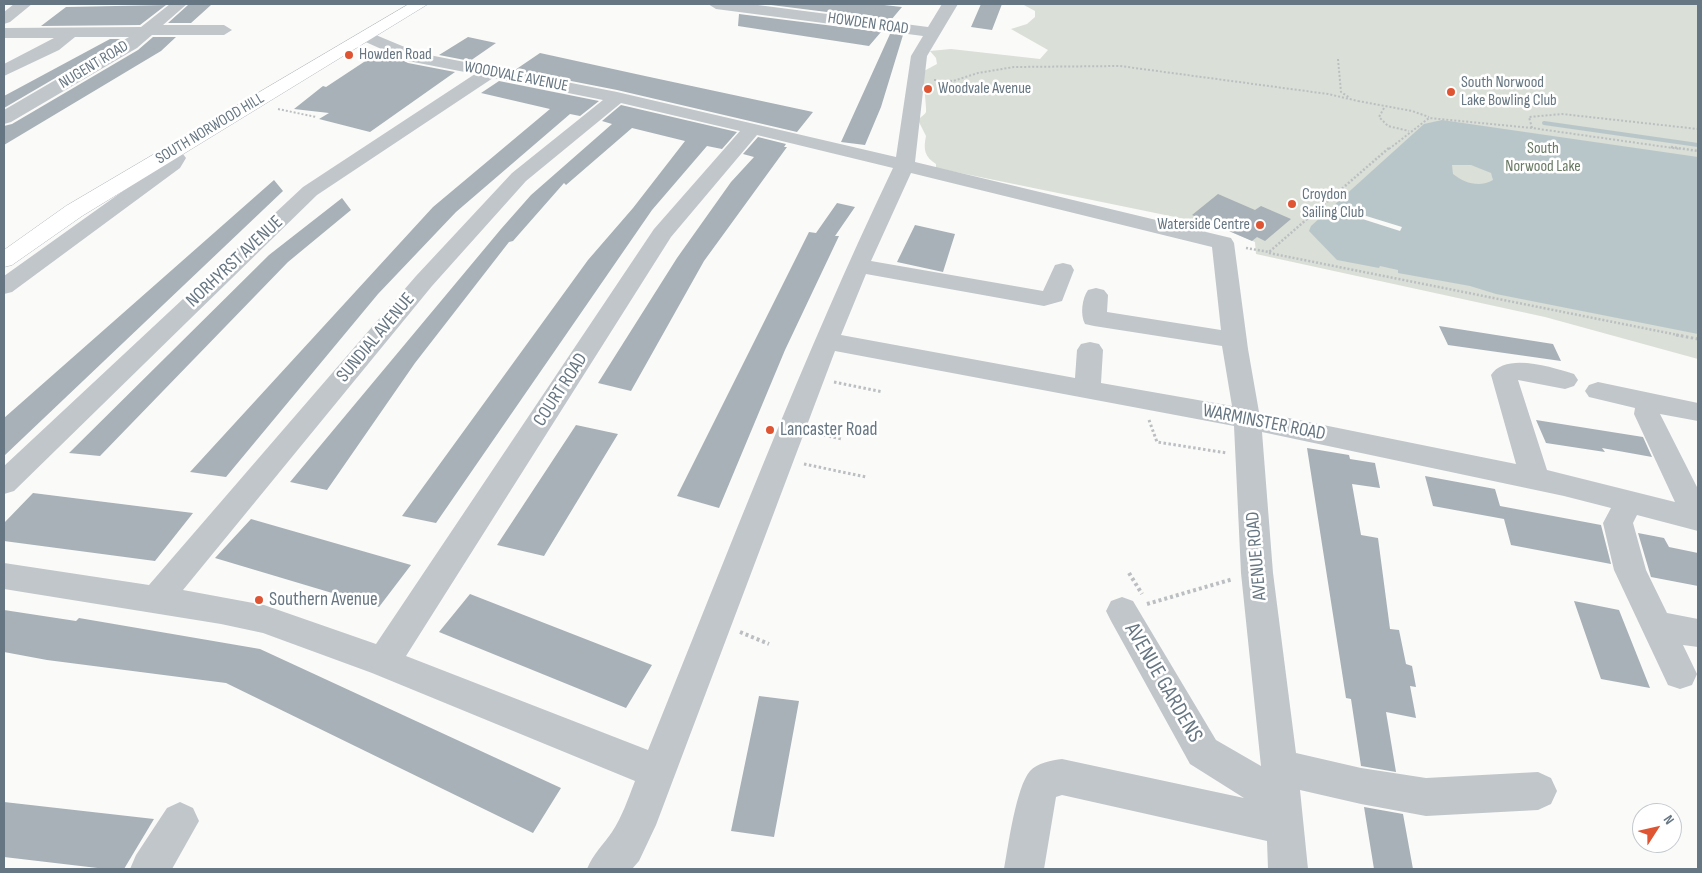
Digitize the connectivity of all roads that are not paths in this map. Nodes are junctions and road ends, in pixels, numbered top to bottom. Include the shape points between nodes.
1 (24, 4) edge
2 (179, 4) edge
3 (716, 4) edge
4 (950, 4) edge
5 (413, 6) edge
6 (4, 19) edge
7 (224, 30) dead end
8 (147, 31) junction
9 (931, 32) junction
10 (4, 33) edge
11 (70, 33) junction
12 (365, 36) junction
13 (4, 71) edge
14 (490, 72) junction
15 (617, 97) junction
16 (4, 118) edge
17 (753, 128) junction
18 (167, 154) junction
19 (905, 165) junction
20 (1223, 243) joint
21 (9, 253) edge
22 (858, 266) junction
23 (1063, 270) dead end
24 (4, 287) edge
25 (1234, 340) junction
26 (826, 341) junction
27 (1565, 380) dead end
28 (1087, 390) junction
29 (1598, 391) dead end
30 (1648, 402) junction
31 (1698, 412) edge
32 (1247, 419) junction
33 (1535, 479) junction
34 (4, 483) edge
35 (1629, 503) junction
36 (1698, 519) edge
37 (4, 576) edge
38 (157, 599) junction
39 (1135, 607) road end
40 (1658, 626) junction
41 (1698, 633) edge
42 (383, 662) junction
43 (1680, 674) dead end
44 (657, 772) junction
45 (1538, 791) dead end
46 (1283, 798) junction
47 (180, 821) dead end
48 (150, 869) edge
49 (607, 869) edge
50 (1024, 869) edge
51 (1288, 869) edge

1 - 6 street
2 - 8 street, NUGENT ROAD
3 - 9 street, HOWDEN ROAD
4 - 9 street
5 - 12 main road, SOUTH NORWOOD HILL
7 - 8 street
8 - 11 street
8 - 16 street, NUGENT ROAD via 131,44
9 - 19 street via 919,56
10 - 11 street
11 - 13 street via 53,46
12 - 14 street, WOODVALE AVENUE via 414,57
12 - 18 main road, SOUTH NORWOOD HILL
14 - 15 street, WOODVALE AVENUE
14 - 34 street, NORHYRST AVENUE via 310,191
15 - 17 street, WOODVALE AVENUE
15 - 38 street, SUNDIAL AVENUE via 520,177 430,274
17 - 19 street, WOODVALE AVENUE
17 - 42 street, COURT ROAD via 662,234
18 - 21 main road, SOUTH NORWOOD HILL
18 - 24 street via 176,158 173,164
19 - 20 street, WOODVALE AVENUE
19 - 22 street
20 - 25 street, AVENUE ROAD
22 - 23 street via 1044,299 1054,296
22 - 26 street
25 - 28 street via 1093,323
25 - 32 street, AVENUE ROAD
26 - 28 street, WARMINSTER ROAD
26 - 44 street
27 - 33 street via 1514,370 1504,375
28 - 32 street, WARMINSTER ROAD
29 - 30 street
30 - 31 street
30 - 36 street via 1646,414
32 - 33 street, WARMINSTER ROAD
32 - 46 street, AVENUE ROAD via 1257,572
33 - 35 street, WARMINSTER ROAD
35 - 36 street, WARMINSTER ROAD
35 - 40 street via 1618,522 1630,570
37 - 38 street
38 - 42 street via 264,619
39 - 46 street, AVENUE GARDENS via 1203,752
40 - 41 street
40 - 43 street
42 - 44 street
44 - 49 street via 638,825
45 - 46 street via 1426,796 1361,786
46 - 50 street via 1049,778 1042,782 1038,793
46 - 51 street, AVENUE ROAD
47 - 48 street

